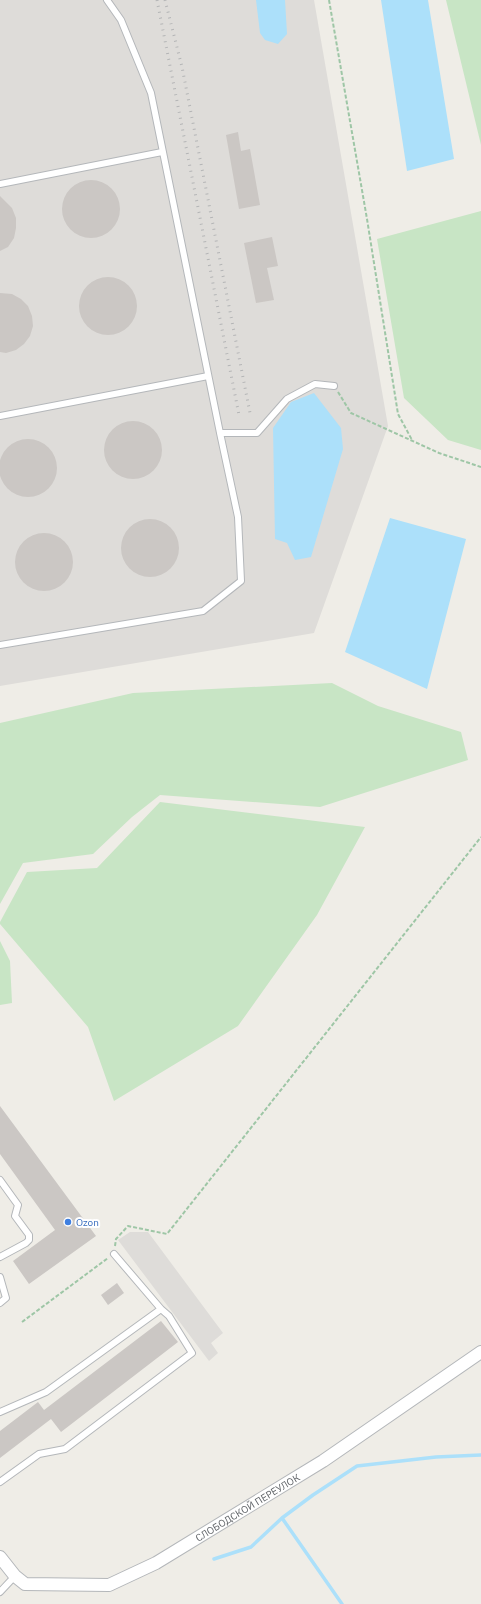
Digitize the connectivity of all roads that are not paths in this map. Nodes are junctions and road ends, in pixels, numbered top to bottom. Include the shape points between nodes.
1 (107, 0) edge
2 (162, 152) junction
3 (0, 184) edge
4 (208, 376) junction
5 (334, 386) road end
6 (0, 416) edge
7 (220, 433) junction
8 (0, 645) edge
9 (0, 1180) edge
10 (114, 1254) road end
11 (0, 1257) edge
12 (0, 1277) edge
13 (0, 1303) edge
14 (161, 1309) junction
15 (481, 1352) edge
16 (0, 1412) edge
17 (0, 1482) edge
18 (0, 1557) edge
19 (15, 1576) junction
20 (0, 1592) edge

1 - 2 lane via 121,20 151,93
2 - 3 lane
2 - 4 lane
4 - 6 lane
4 - 7 lane
5 - 7 lane via 315,384 287,399 257,433
7 - 8 lane via 238,517 241,581 203,611
9 - 11 lane via 18,1205 15,1216 30,1235 26,1243
10 - 14 lane
12 - 13 lane via 6,1298
14 - 16 lane via 46,1392
14 - 17 lane via 169,1316 192,1353 65,1449 39,1454
15 - 19 street, СЛОБОДСКОЙ ПЕРЕУЛОК via 323,1461 156,1563 109,1585 25,1584
18 - 19 street, СЛОБОДСКОЙ ПЕРЕУЛОК
19 - 20 lane

